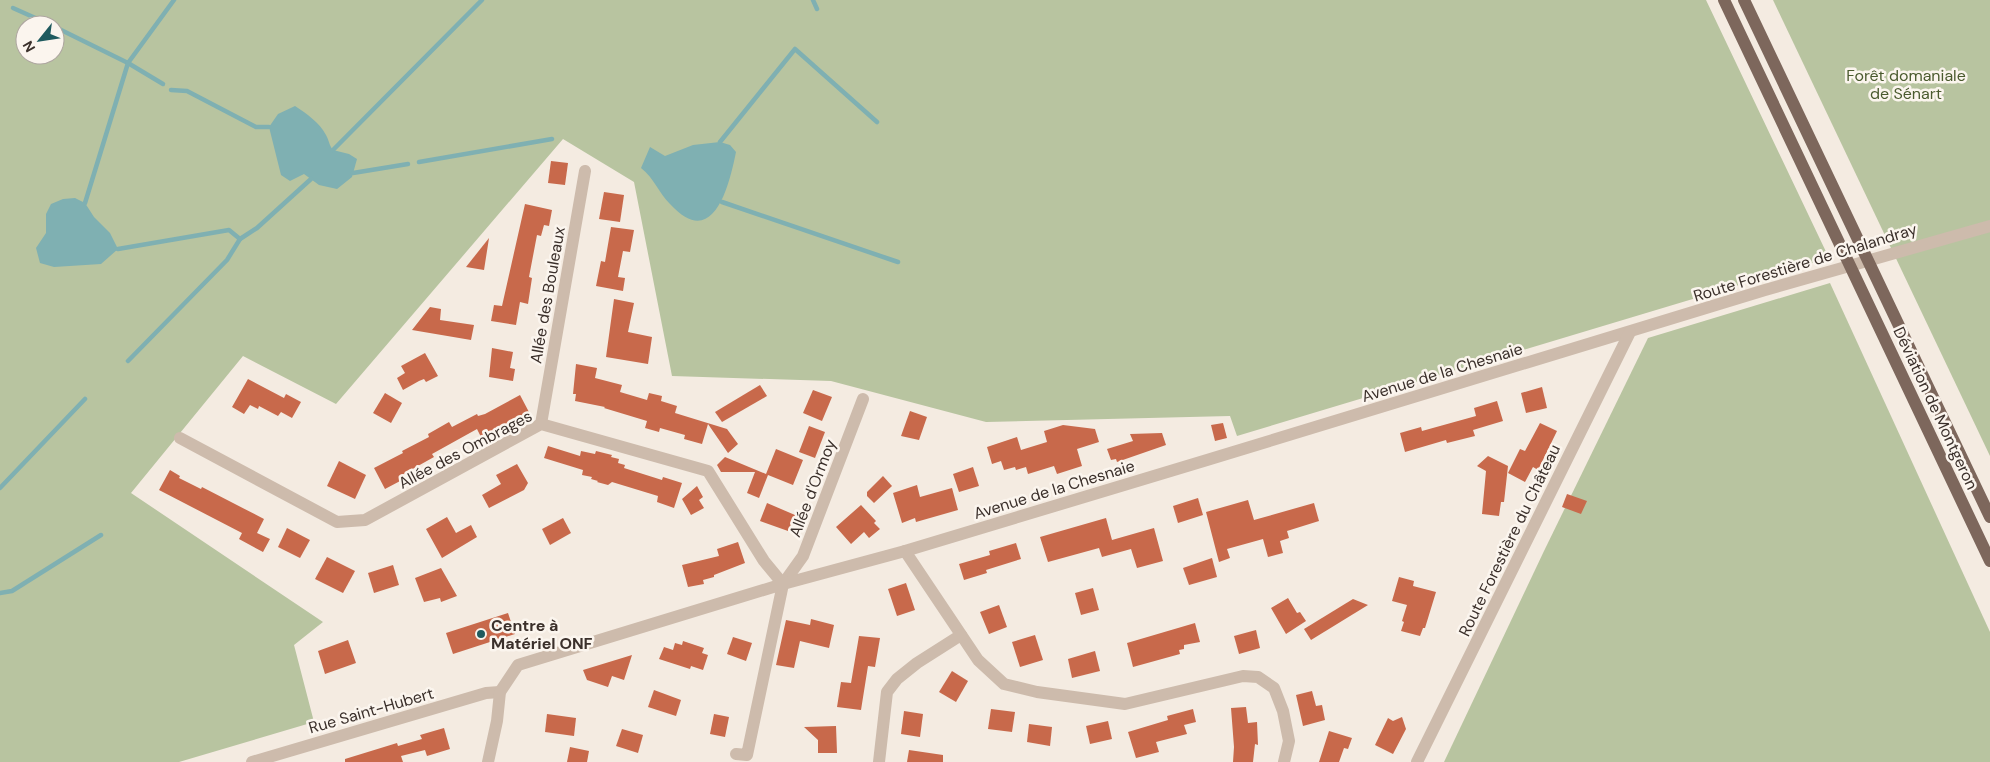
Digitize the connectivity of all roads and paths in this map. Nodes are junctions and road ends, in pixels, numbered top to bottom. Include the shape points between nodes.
1 (1724, 0) edge
2 (1744, 0) edge
3 (585, 171) dead end
4 (1990, 226) edge
5 (1630, 332) junction
6 (863, 399) dead end
7 (541, 424) junction
8 (180, 438) dead end
9 (1990, 517) edge
10 (905, 550) junction
11 (1990, 561) edge
12 (783, 584) junction
13 (961, 635) junction
14 (500, 692) junction
15 (736, 754) dead end
16 (252, 762) edge
17 (488, 762) edge
18 (879, 762) edge
19 (1284, 762) edge
20 (1417, 762) edge

1 - 11 main road, Déviation de Montgeron
2 - 9 main road, Déviation de Montgeron
3 - 7 street, Allée des Bouleaux
4 - 5 street, Route Forestière de Chalandray
5 - 10 street, Avenue de la Chesnaie
5 - 20 street, Route Forestière du Château
6 - 12 street, Allée d'Ormoy via 803,556
7 - 8 street, Allée des Ombrages via 365,520 337,522
7 - 12 street, Allée des Ombrages via 708,471 764,561
10 - 12 street, Avenue de la Chesnaie
10 - 13 street
12 - 14 street, Avenue de la Chesnaie via 518,666
12 - 15 street via 747,755
13 - 18 street via 917,663 887,692
13 - 19 street via 978,660 1004,684 1079,698 1124,704 1243,676 1258,677 1274,688 1284,711 1290,741
14 - 16 street, Rue Saint-Hubert via 486,693
14 - 17 street

